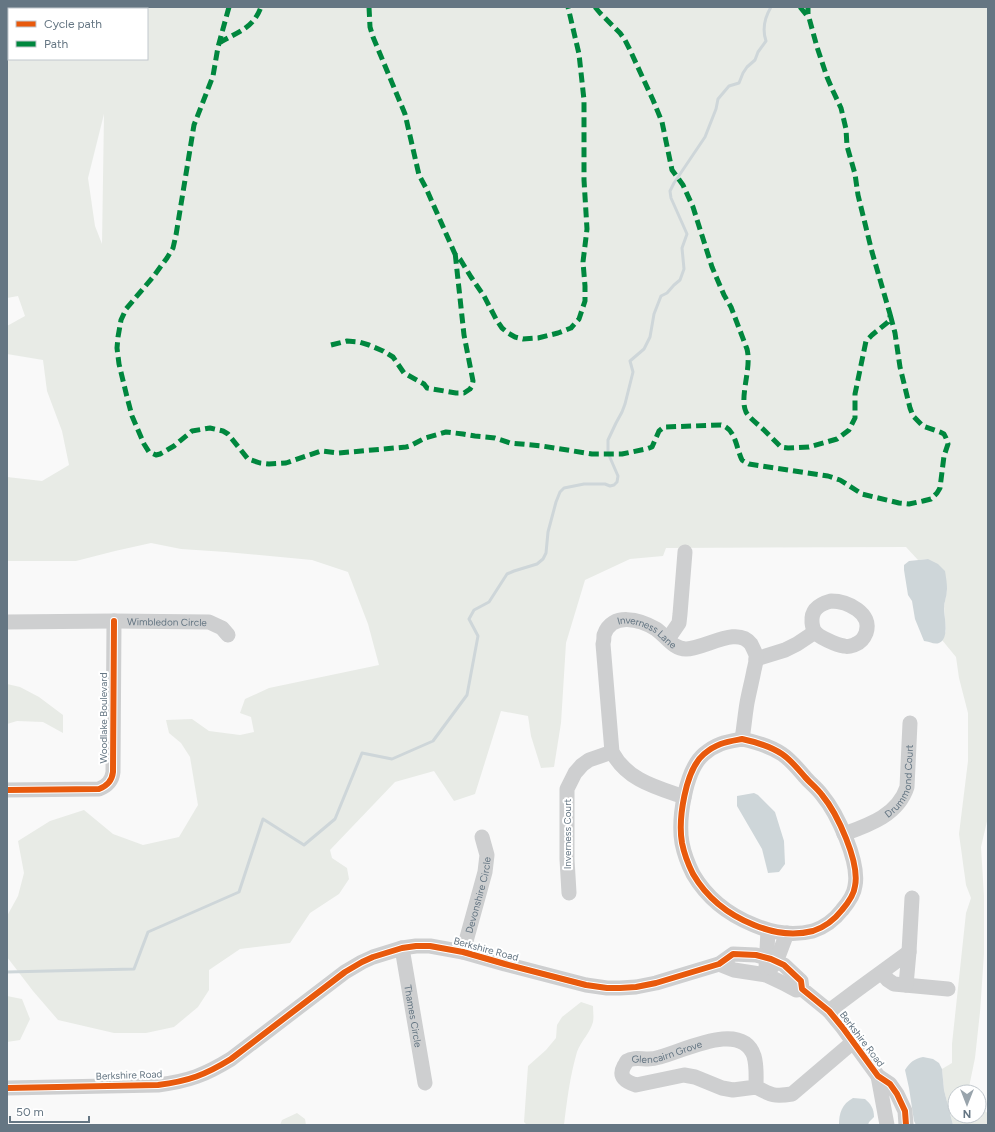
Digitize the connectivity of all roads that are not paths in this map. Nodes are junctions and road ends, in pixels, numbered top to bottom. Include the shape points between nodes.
1 (686, 552) dead end
2 (114, 621) junction
3 (7, 622) edge
4 (815, 632) dead end
5 (228, 635) dead end
6 (668, 638) junction
7 (756, 659) junction
8 (910, 723) dead end
9 (742, 739) junction
10 (612, 752) junction
11 (7, 790) edge
12 (684, 797) junction
13 (844, 834) junction
14 (482, 837) dead end
15 (569, 893) dead end
16 (912, 898) dead end
17 (768, 931) junction
18 (787, 933) junction
19 (402, 948) junction
20 (463, 952) junction
21 (909, 952) junction
22 (771, 960) junction
23 (719, 964) junction
24 (882, 973) junction
25 (766, 976) junction
26 (906, 985) junction
27 (802, 989) junction
28 (948, 989) dead end
29 (829, 1012) junction
30 (854, 1042) junction
31 (878, 1076) junction
32 (425, 1083) dead end
33 (756, 1087) junction
34 (7, 1088) edge
35 (887, 1125) edge
36 (906, 1125) edge

1 - 6 street via 679,623
2 - 3 street, Wimbledon Circle
2 - 5 street, Wimbledon Circle via 209,622 222,628
2 - 11 street, Woodlake Boulevard via 113,772 110,782 99,789
4 - 7 street via 785,650
6 - 7 street, Inverness Lane via 679,648 693,649 731,637 744,638 754,649
6 - 10 street, Inverness Lane via 649,625 629,619 614,622 604,634
7 - 9 street
8 - 13 street, Drummond Court via 908,787 905,796 880,819
9 - 12 street via 723,742 702,755 692,772
9 - 13 street via 766,746 791,761 822,795
10 - 12 street via 617,761 635,778
10 - 15 street, Inverness Court via 588,760 575,773 567,789
12 - 17 street via 682,841 694,875 708,894 726,910
13 - 18 street via 852,856 856,879 850,901 838,915 822,927 807,932
14 - 20 street, Devonshire Circle via 487,855 485,872
16 - 21 street
17 - 18 street
17 - 22 street
18 - 22 street
19 - 20 street, Berkshire Road via 430,946
19 - 32 street, Thames Circle
19 - 34 street, Berkshire Road via 373,957 345,972 231,1059 196,1077 158,1085
20 - 23 street, Berkshire Road via 586,985 620,988 656,983
21 - 24 street
21 - 26 street
22 - 23 street, Berkshire Road via 756,955 733,954
22 - 25 street
22 - 27 street, Berkshire Road via 784,966 801,981
23 - 25 street, Berkshire Road via 734,970
24 - 26 street via 894,984
24 - 29 street
25 - 27 street, Berkshire Road via 796,990
26 - 28 street
27 - 29 street, Berkshire Road
29 - 30 street, Berkshire Road
30 - 31 street, Berkshire Road
30 - 33 street via 792,1094 768,1094
31 - 35 street, Berkshire Road
31 - 36 street, Berkshire Road via 890,1084 897,1094 905,1110
33 - 33 street, Glencairn Grove via 755,1058 749,1047 741,1041 721,1039 660,1057 634,1058 627,1061 622,1070 623,1078 628,1083 636,1085 684,1075 733,1090

